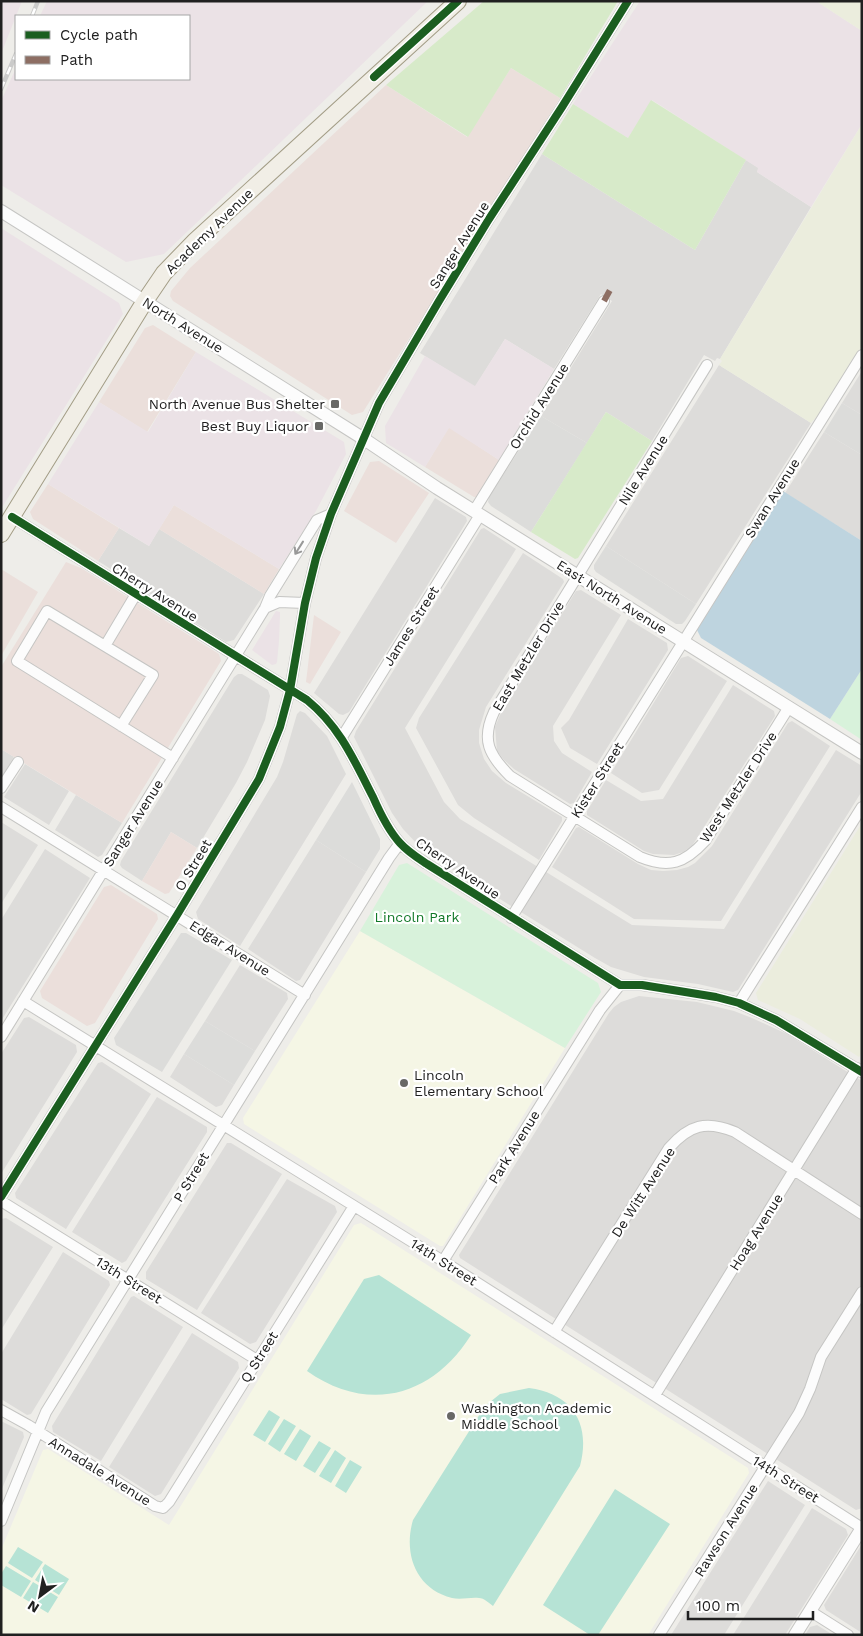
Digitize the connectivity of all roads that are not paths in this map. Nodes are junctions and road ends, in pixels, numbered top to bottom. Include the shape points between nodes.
1 (458, 1) edge
2 (628, 1) edge
3 (1, 211) edge
4 (145, 301) junction
5 (604, 301) dead end
6 (862, 356) edge
7 (707, 365) dead end
8 (364, 439) junction
9 (477, 513) junction
10 (331, 514) junction
11 (12, 517) junction
12 (1, 534) edge
13 (578, 575) junction
14 (136, 594) junction
15 (304, 603) junction
16 (265, 608) junction
17 (682, 641) junction
18 (104, 646) junction
19 (235, 656) junction
20 (290, 690) junction
21 (789, 707) junction
22 (121, 726) junction
23 (342, 737) junction
24 (862, 753) edge
25 (173, 758) junction
26 (18, 762) dead end
27 (1, 788) edge
28 (1, 807) edge
29 (862, 807) edge
30 (575, 816) junction
31 (400, 843) junction
32 (104, 870) junction
33 (177, 915) junction
34 (511, 918) junction
35 (620, 985) junction
36 (305, 995) junction
37 (23, 1001) junction
38 (739, 1003) junction
39 (1, 1037) edge
40 (95, 1046) junction
41 (859, 1070) edge
42 (224, 1125) junction
43 (794, 1170) junction
44 (1, 1197) edge
45 (1, 1201) edge
46 (354, 1206) junction
47 (862, 1214) edge
48 (443, 1262) junction
49 (129, 1280) junction
50 (862, 1292) edge
51 (554, 1332) junction
52 (257, 1360) junction
53 (655, 1395) junction
54 (1, 1410) edge
55 (38, 1432) junction
56 (766, 1466) junction
57 (163, 1508) joint
58 (1, 1521) edge
59 (862, 1528) edge
60 (810, 1611) junction
61 (659, 1635) edge
62 (795, 1635) edge
63 (848, 1635) edge

1 - 4 main road, Academy Avenue via 194,242 158,280
2 - 8 street, Sanger Avenue via 439,302 379,403
3 - 4 street, North Avenue
4 - 8 street, North Avenue
4 - 11 main road, Academy Avenue
5 - 9 street, Orchid Avenue
6 - 17 street, Swan Avenue
7 - 13 street, Nile Avenue
8 - 9 street, East North Avenue
8 - 10 street, Sanger Avenue
9 - 13 street, East North Avenue
9 - 23 street, James Street
10 - 15 street, O Street
10 -> 16 street, Sanger Avenue via 317,520
11 - 12 main road, Academy Avenue
11 - 14 street, Cherry Avenue
13 - 17 street, East North Avenue
13 - 30 street, East Metzler Drive via 494,712 488,725 487,740 496,763 510,776
14 - 18 street
14 - 19 street, Cherry Avenue
15 - 16 street via 279,602
15 - 20 street, O Street
16 - 19 street, Sanger Avenue
17 - 21 street, East North Avenue
17 - 30 street, Kister Street
18 - 22 street via 152,675
18 - 22 street via 47,611 17,661
19 - 20 street, Cherry Avenue
19 - 25 street, Sanger Avenue
20 - 23 street, Cherry Avenue via 319,710
20 - 33 street, O Street via 280,727 259,779
21 - 24 street, East North Avenue
21 - 30 street, West Metzler Drive via 706,841 685,859 652,862
22 - 25 street
23 - 31 street, Cherry Avenue via 383,820
25 - 32 street, Sanger Avenue
26 - 27 street
28 - 32 street, Edgar Avenue
29 - 38 street
30 - 34 street, Kister Street
31 - 34 street, Cherry Avenue
31 - 36 street, P Street
32 - 33 street, Edgar Avenue
32 - 37 street, Sanger Avenue
33 - 36 street, Edgar Avenue
33 - 40 street, O Street
34 - 35 street, Cherry Avenue
35 - 38 street via 642,985
35 - 48 street, Park Avenue via 600,1010
36 - 42 street, P Street
37 - 39 street, Sanger Avenue
37 - 40 street, 14th Street
38 - 41 street via 776,1020
40 - 42 street, 14th Street
40 - 44 street, O Street
41 - 43 street, Hoag Avenue
42 - 46 street, 14th Street
42 - 49 street, P Street
43 - 47 street
43 - 51 street, De Witt Avenue via 724,1127 698,1126 688,1130 669,1148
43 - 53 street, Hoag Avenue
45 - 49 street, 13th Street
46 - 48 street, 14th Street
46 - 52 street, Q Street
48 - 51 street, 14th Street
49 - 52 street, 13th Street
49 - 55 street, P Street via 46,1412
50 - 56 street, Rawson Avenue via 821,1357 802,1407
51 - 53 street, 14th Street
52 - 57 street, Q Street via 170,1502
53 - 56 street, 14th Street
54 - 55 street, Annadale Avenue
55 - 57 street, Annadale Avenue
55 - 58 street, P Street
56 - 59 street, 14th Street
56 - 61 street, Rawson Avenue
59 - 60 street
60 - 62 street
60 - 63 street

